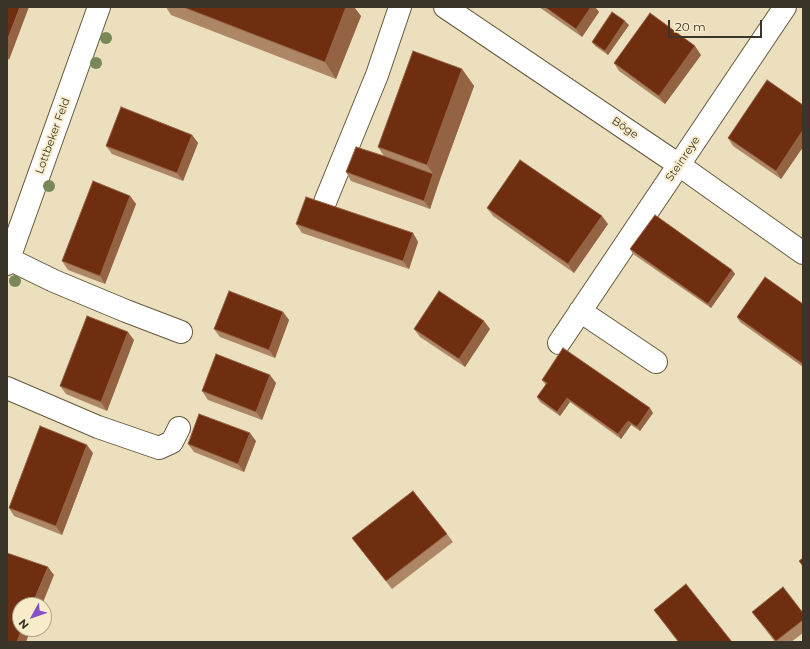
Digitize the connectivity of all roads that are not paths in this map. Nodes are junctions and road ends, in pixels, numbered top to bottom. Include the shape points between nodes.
1 (99, 7) edge
2 (400, 7) edge
3 (445, 7) edge
4 (785, 7) edge
5 (679, 165) junction
6 (325, 202) edge
7 (15, 216) edge
8 (803, 253) edge
9 (8, 262) edge
10 (580, 311) junction
11 (182, 332) dead end
12 (558, 344) dead end
13 (656, 362) dead end
14 (7, 388) edge
15 (179, 428) dead end

1 - 7 street, Lottbeker Feld
2 - 6 street via 377,75
3 - 5 street, Böge
4 - 5 street, Steinreye
5 - 8 street, Böge
5 - 10 street, Steinreye
7 - 9 street, Lottbeker Feld
9 - 11 street
10 - 12 street, Steinreye
10 - 13 street
14 - 15 street via 98,427 159,448 172,442

